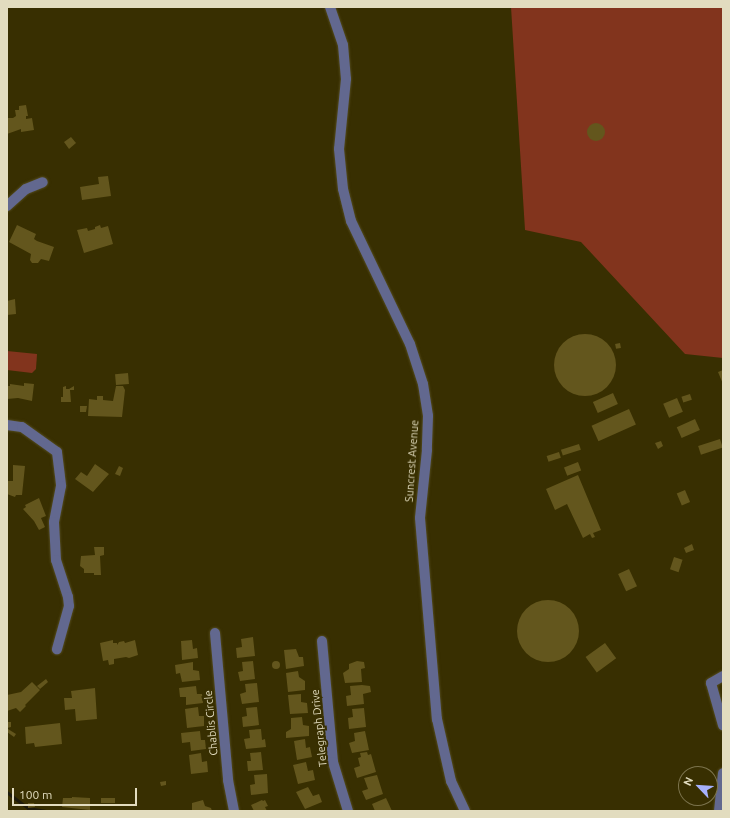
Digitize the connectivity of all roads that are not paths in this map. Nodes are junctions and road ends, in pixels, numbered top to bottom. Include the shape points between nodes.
1 (330, 7) edge
2 (43, 182) dead end
3 (7, 206) edge
4 (7, 425) edge
5 (215, 633) dead end
6 (322, 641) dead end
7 (57, 649) dead end
8 (723, 676) edge
9 (723, 725) edge
10 (723, 773) edge
11 (234, 811) edge
12 (348, 811) edge
13 (465, 811) edge
14 (719, 811) edge

1 - 13 street, Suncrest Avenue via 343,45 346,79 339,149 343,189 351,221 410,344 423,384 428,416 428,450 420,518 437,719 451,781
2 - 3 street via 26,189
4 - 7 street via 22,427 57,452 61,486 54,522 56,560 69,606
5 - 11 street, Chablis Circle via 228,780
6 - 12 street, Telegraph Drive via 333,762
8 - 9 street via 711,683
10 - 14 street

